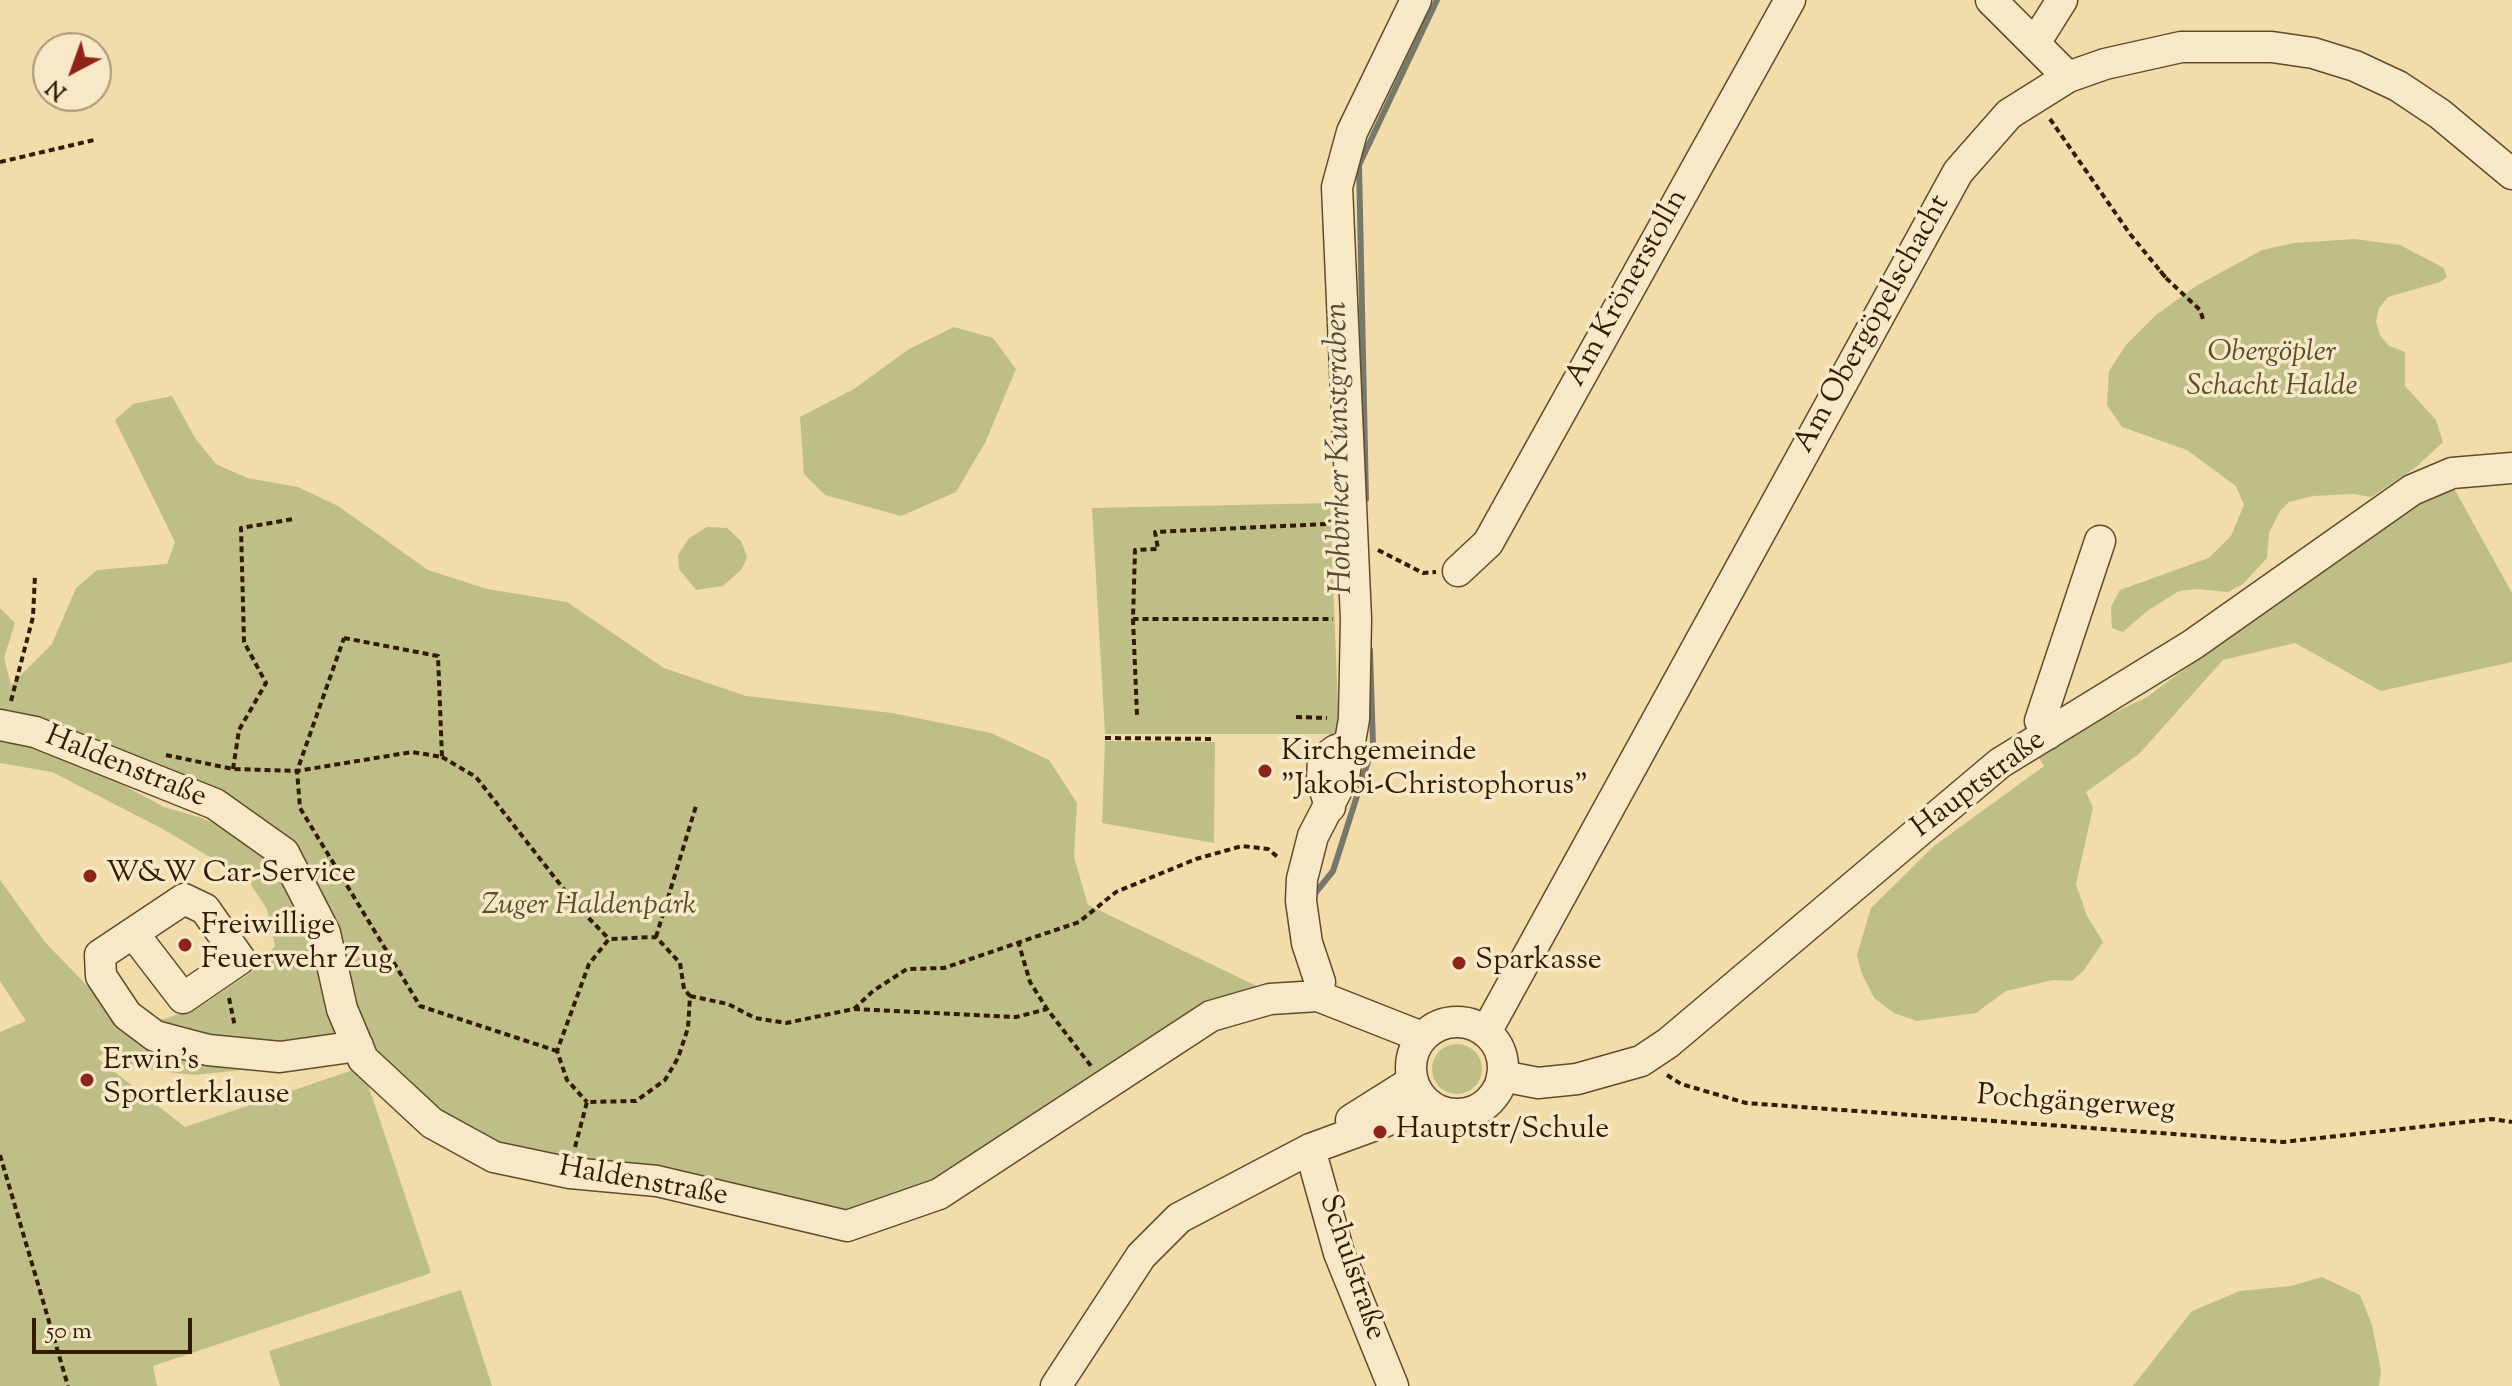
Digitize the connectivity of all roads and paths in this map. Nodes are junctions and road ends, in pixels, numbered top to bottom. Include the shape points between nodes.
1 (1416, 0) edge
2 (1790, 0) edge
3 (1991, 0) edge
4 (2062, 0) edge
5 (2035, 43) junction
6 (2068, 77) junction
7 (2033, 96) junction
8 (94, 140) dead end
9 (0, 162) edge
10 (2512, 174) edge
11 (2158, 268) dead end
12 (2166, 278) junction
13 (2203, 319) dead end
14 (2512, 468) edge
15 (294, 519) dead end
16 (1327, 540) dead end
17 (2100, 541) dead end
18 (1373, 547) dead end
19 (1458, 571) joint
20 (35, 575) dead end
21 (1329, 603) dead end
22 (1133, 619) junction
23 (1343, 619) junction
24 (5, 715) edge
25 (1137, 715) dead end
26 (1296, 717) dead end
27 (1354, 719) junction
28 (2048, 734) junction
29 (1105, 738) dead end
30 (1215, 739) dead end
31 (158, 753) dead end
32 (442, 757) junction
33 (233, 769) junction
34 (297, 771) junction
35 (696, 806) dead end
36 (1302, 879) junction
37 (133, 933) dead end
38 (656, 937) junction
39 (609, 939) junction
40 (1018, 941) junction
41 (690, 996) junction
42 (1318, 996) junction
43 (233, 1003) dead end
44 (854, 1009) junction
45 (1047, 1009) junction
46 (1486, 1032) junction
47 (1422, 1037) junction
48 (237, 1040) dead end
49 (358, 1046) junction
50 (557, 1051) junction
51 (1648, 1056) junction
52 (1502, 1076) junction
53 (1106, 1088) junction
54 (1421, 1093) junction
55 (587, 1102) junction
56 (2512, 1122) edge
57 (1310, 1149) junction
58 (0, 1155) edge
59 (570, 1173) junction
60 (68, 1386) edge
61 (1056, 1386) edge
62 (1393, 1386) edge

1 - 23 street via 1352,132 1337,187
2 - 19 street, Am Krönerstolln via 1488,543
3 - 5 street
4 - 5 street
5 - 6 street
6 - 7 street, Am Obergöpelschacht
6 - 10 street, Am Obergöpelschacht via 2181,47 2272,47 2313,53 2398,86
7 - 12 path
7 - 46 street, Am Obergöpelschacht via 2009,114 1958,172
8 - 9 path
11 - 12 path
12 - 13 path
14 - 28 street, Hauptstraße via 2452,473 2412,490 2192,645
15 - 33 path via 241,528 244,642 266,683 239,730
16 - 22 path via 1326,524 1155,532 1158,549 1135,550
17 - 28 street via 2040,721
18 - 19 path via 1423,573
20 - 24 path via 27,650
21 - 23 path
22 - 23 path
22 - 25 path
23 - 27 street
24 - 49 street, Haldenstraße via 215,804 284,853 325,933 342,1009
26 - 27 path
27 - 36 street via 1351,749 1313,836
28 - 51 street, Hauptstraße via 2000,763
29 - 30 path
31 - 33 path
32 - 34 path via 412,752
32 - 34 path via 438,656 344,638
32 - 39 path via 476,777
33 - 34 path
34 - 50 path via 300,808 420,1006
35 - 38 path
36 - 40 path via 1268,849 1242,846 1116,892 1079,922
36 - 42 street
37 - 49 street via 100,955 101,976 127,1015 155,1036 208,1050 280,1057
38 - 39 path
38 - 41 path via 680,963
39 - 50 path via 589,964
40 - 44 path via 944,968 907,969
40 - 45 path via 1030,982
41 - 44 path via 786,1023
41 - 55 path via 688,1028 665,1080 636,1101
42 - 47 street, Haldenstraße
42 - 53 street, Haldenstraße via 1270,999 1211,1016
43 - 48 path
44 - 45 path via 1016,1017
45 - 53 path
46 - 47 street via 1455,1022
46 - 52 street via 1501,1054
47 - 54 street via 1412,1056
49 - 59 street, Haldenstraße via 363,1059 432,1123 494,1157
50 - 55 path via 567,1080
51 - 52 street, Hauptstraße via 1616,1071 1577,1079 1538,1083
51 - 56 path, Pochgängerweg via 1671,1079 1746,1103 2283,1142 2492,1119
52 - 54 street via 1490,1100 1471,1112 1452,1114
53 - 59 street, Haldenstraße via 939,1194 847,1226 657,1181
54 - 57 street
55 - 59 path
57 - 61 street via 1179,1218 1159,1236
57 - 62 street, Schulstraße via 1339,1253
58 - 60 path

